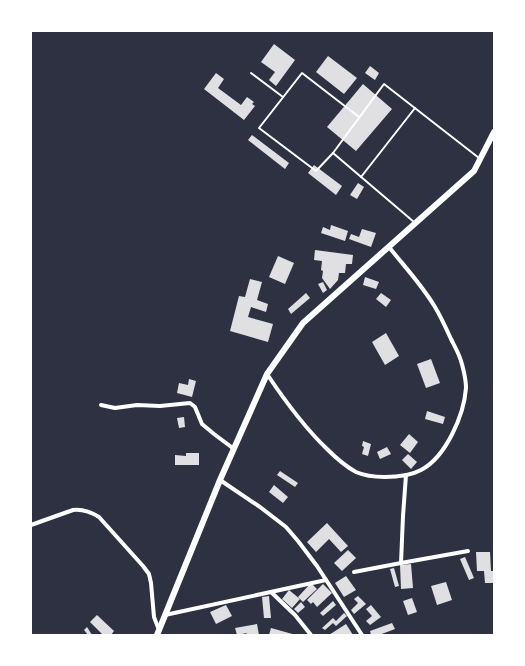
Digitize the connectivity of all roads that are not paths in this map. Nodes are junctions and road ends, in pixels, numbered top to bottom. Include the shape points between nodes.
1 (251, 73) dead end
2 (283, 97) junction
3 (416, 108) junction
4 (359, 117) junction
5 (494, 132) edge
6 (332, 153) junction
7 (480, 159) junction
8 (362, 177) junction
9 (415, 223) junction
10 (388, 247) junction
11 (267, 374) junction
12 (101, 405) dead end
13 (234, 449) junction
14 (406, 475) junction
15 (220, 480) junction
16 (31, 525) edge
17 (468, 551) dead end
18 (401, 563) junction
19 (354, 572) dead end
20 (326, 580) junction
21 (271, 592) junction
22 (164, 615) junction
23 (158, 633) edge
24 (311, 635) edge
25 (362, 635) edge

1 - 2 lane
2 - 4 lane via 302,73
2 - 6 lane via 259,128 316,171
3 - 4 lane via 384,84
3 - 7 lane
3 - 8 lane
4 - 6 lane
5 - 7 highway
6 - 8 lane
7 - 9 highway via 474,171
8 - 9 lane
9 - 10 highway
10 - 11 highway via 303,323
10 - 14 street via 434,306 460,358 466,387 458,422 448,442 435,459 422,470
11 - 13 highway
11 - 14 street via 312,434 344,464 357,472 374,477
12 - 13 street via 115,408 190,403 195,407 202,424
13 - 15 highway
14 - 18 street
15 - 20 street via 286,527
15 - 22 highway
16 - 23 street via 80,509 100,517 149,574
17 - 18 street
18 - 19 street
20 - 21 street
20 - 25 street
21 - 22 street
21 - 24 street
22 - 23 highway

